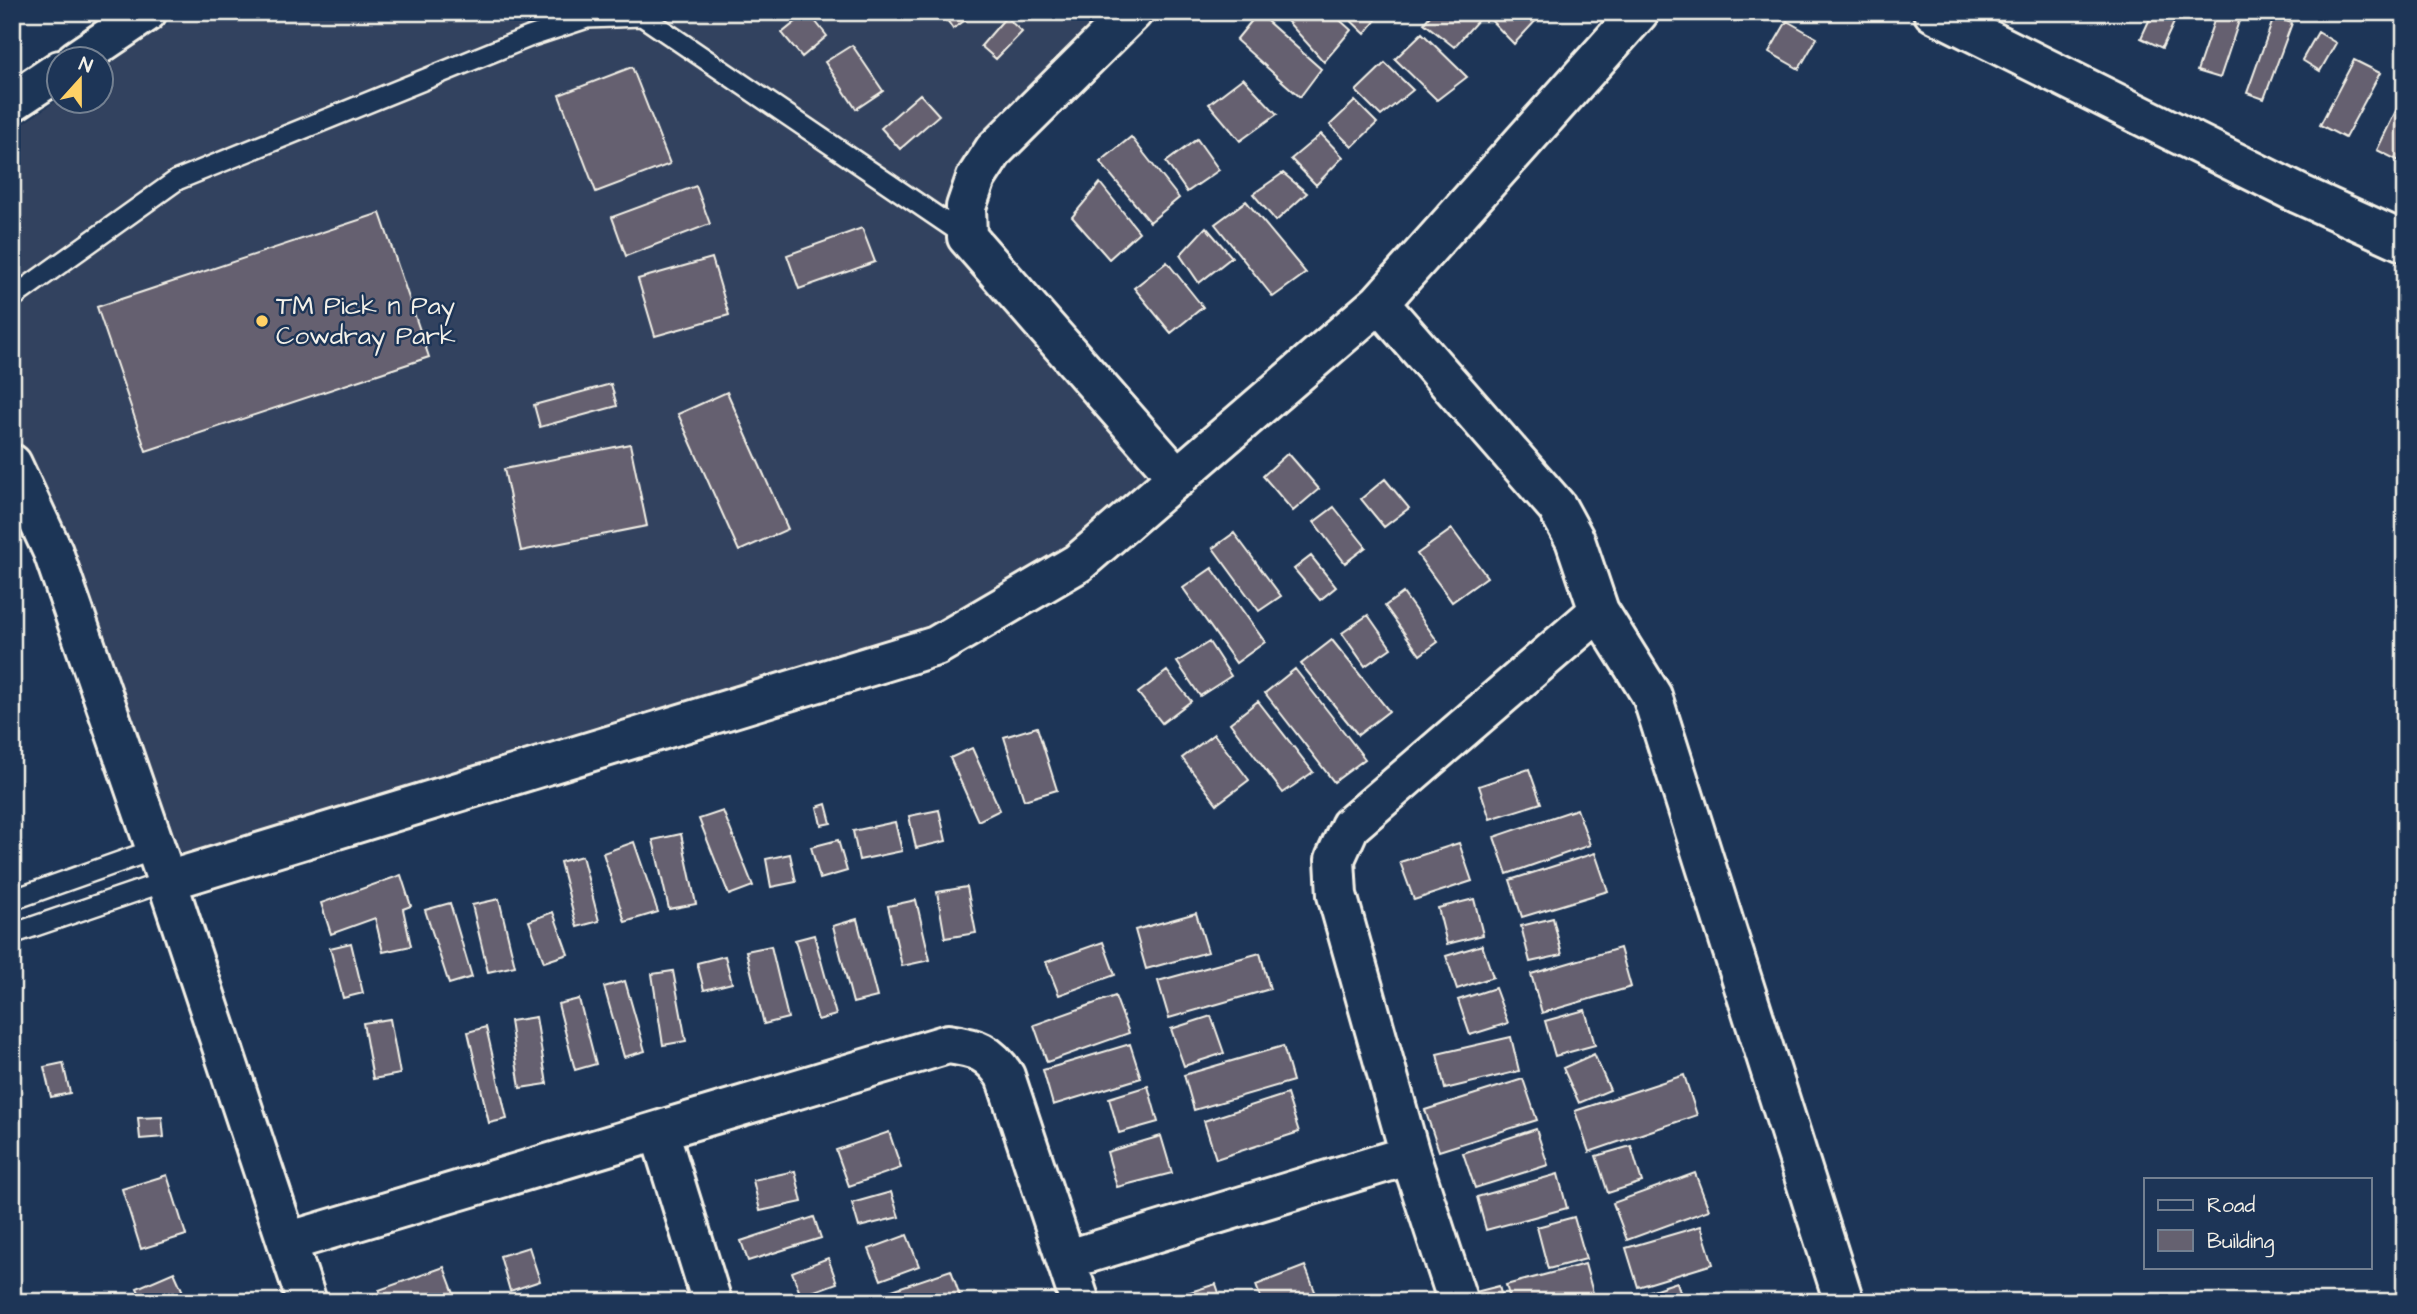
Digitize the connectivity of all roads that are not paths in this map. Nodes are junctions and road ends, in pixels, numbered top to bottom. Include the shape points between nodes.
1 (1133, 12) edge
2 (1639, 12) edge
3 (1933, 12) edge
4 (141, 14) edge
5 (96, 46) edge
6 (46, 80) edge
7 (12, 102) edge
8 (967, 237) junction
9 (2405, 242) edge
10 (12, 298) edge
11 (1378, 303) junction
12 (12, 464) edge
13 (1178, 478) junction
14 (1599, 611) junction
15 (162, 865) junction
16 (12, 900) edge
17 (12, 934) edge
18 (659, 1131) junction
19 (1410, 1155) junction
20 (287, 1242) junction
21 (1066, 1260) junction
22 (307, 1302) edge
23 (712, 1302) edge
24 (1080, 1302) edge
25 (1458, 1302) edge
26 (1844, 1302) edge

1 - 8 street via 994,150 976,177 966,208
2 - 11 street
3 - 9 street
4 - 5 street
6 - 7 street
8 - 10 lane via 642,16 587,18 528,37 177,180
8 - 13 street
11 - 13 street
11 - 14 street via 1557,506 1575,540
12 - 15 street via 53,552
13 - 15 street via 1078,563 936,646
14 - 19 street via 1350,826 1335,859 1337,895
14 - 26 street via 1652,696
15 - 16 lane
15 - 17 lane
15 - 20 street
18 - 20 street
18 - 21 street via 948,1044 974,1048 994,1059 1005,1076
18 - 23 street
19 - 21 street
19 - 25 street
20 - 22 street
21 - 24 street

